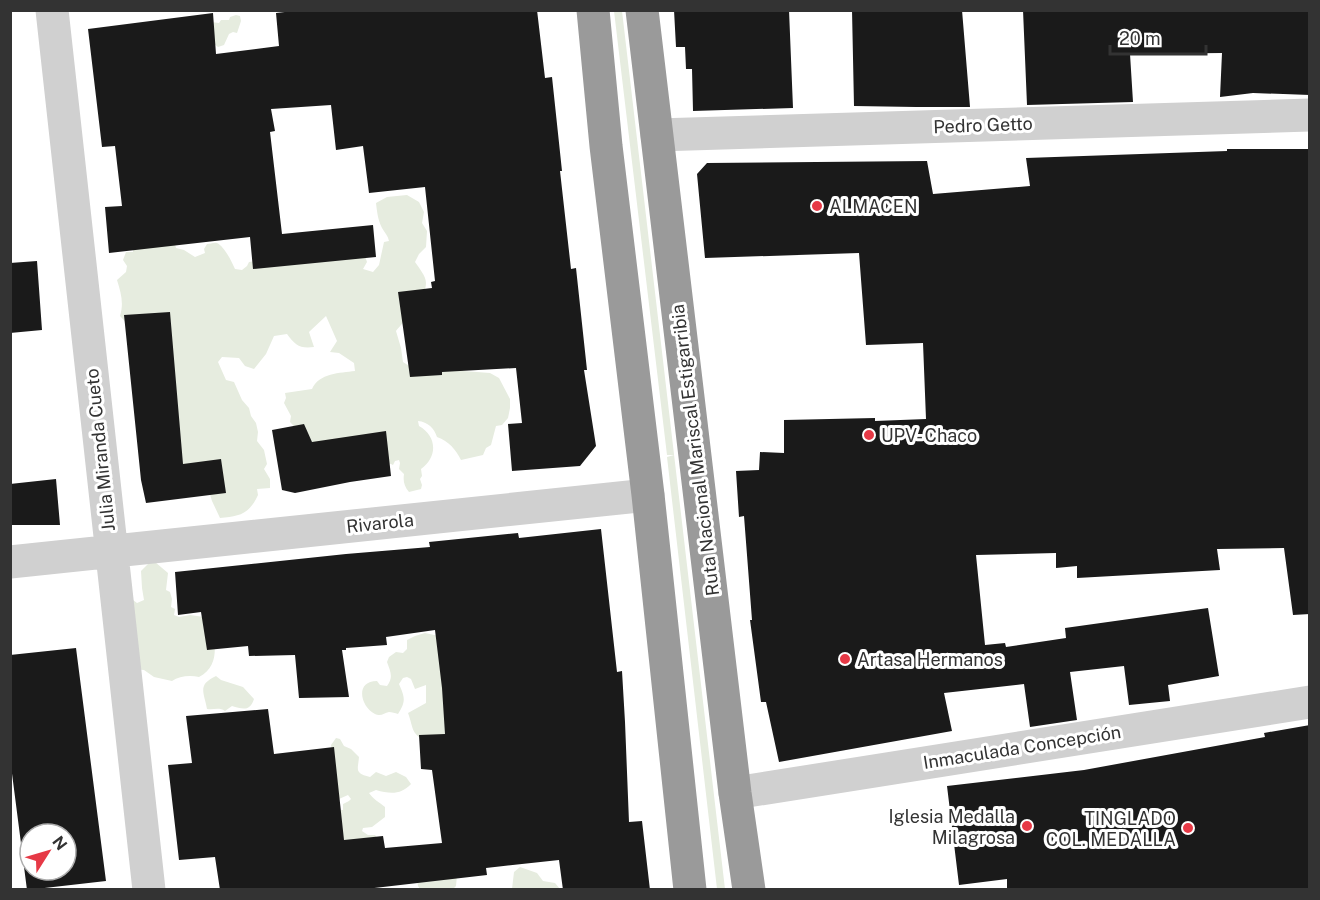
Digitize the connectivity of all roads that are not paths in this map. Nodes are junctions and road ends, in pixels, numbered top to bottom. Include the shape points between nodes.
1 (52, 10) edge
2 (593, 10) edge
3 (642, 10) edge
4 (1310, 115) edge
5 (657, 135) junction
6 (648, 495) junction
7 (112, 550) junction
8 (10, 562) edge
9 (1310, 702) edge
10 (735, 793) junction
11 (149, 890) edge
12 (690, 890) edge
13 (749, 890) edge

1 - 7 street, Julia Miranda Cueto
2 - 6 highway
3 - 5 highway, Ruta Nacional Mariscal Estigarribia
4 - 5 street, Pedro Getto
5 - 10 highway, Ruta Nacional Mariscal Estigarribia
6 - 7 street, Rivarola
6 - 12 highway
7 - 8 street, Rivarola
7 - 11 street, Julia Miranda Cueto
9 - 10 street, Inmaculada Concepción
10 - 13 highway, Ruta Nacional Mariscal Estigarribia

